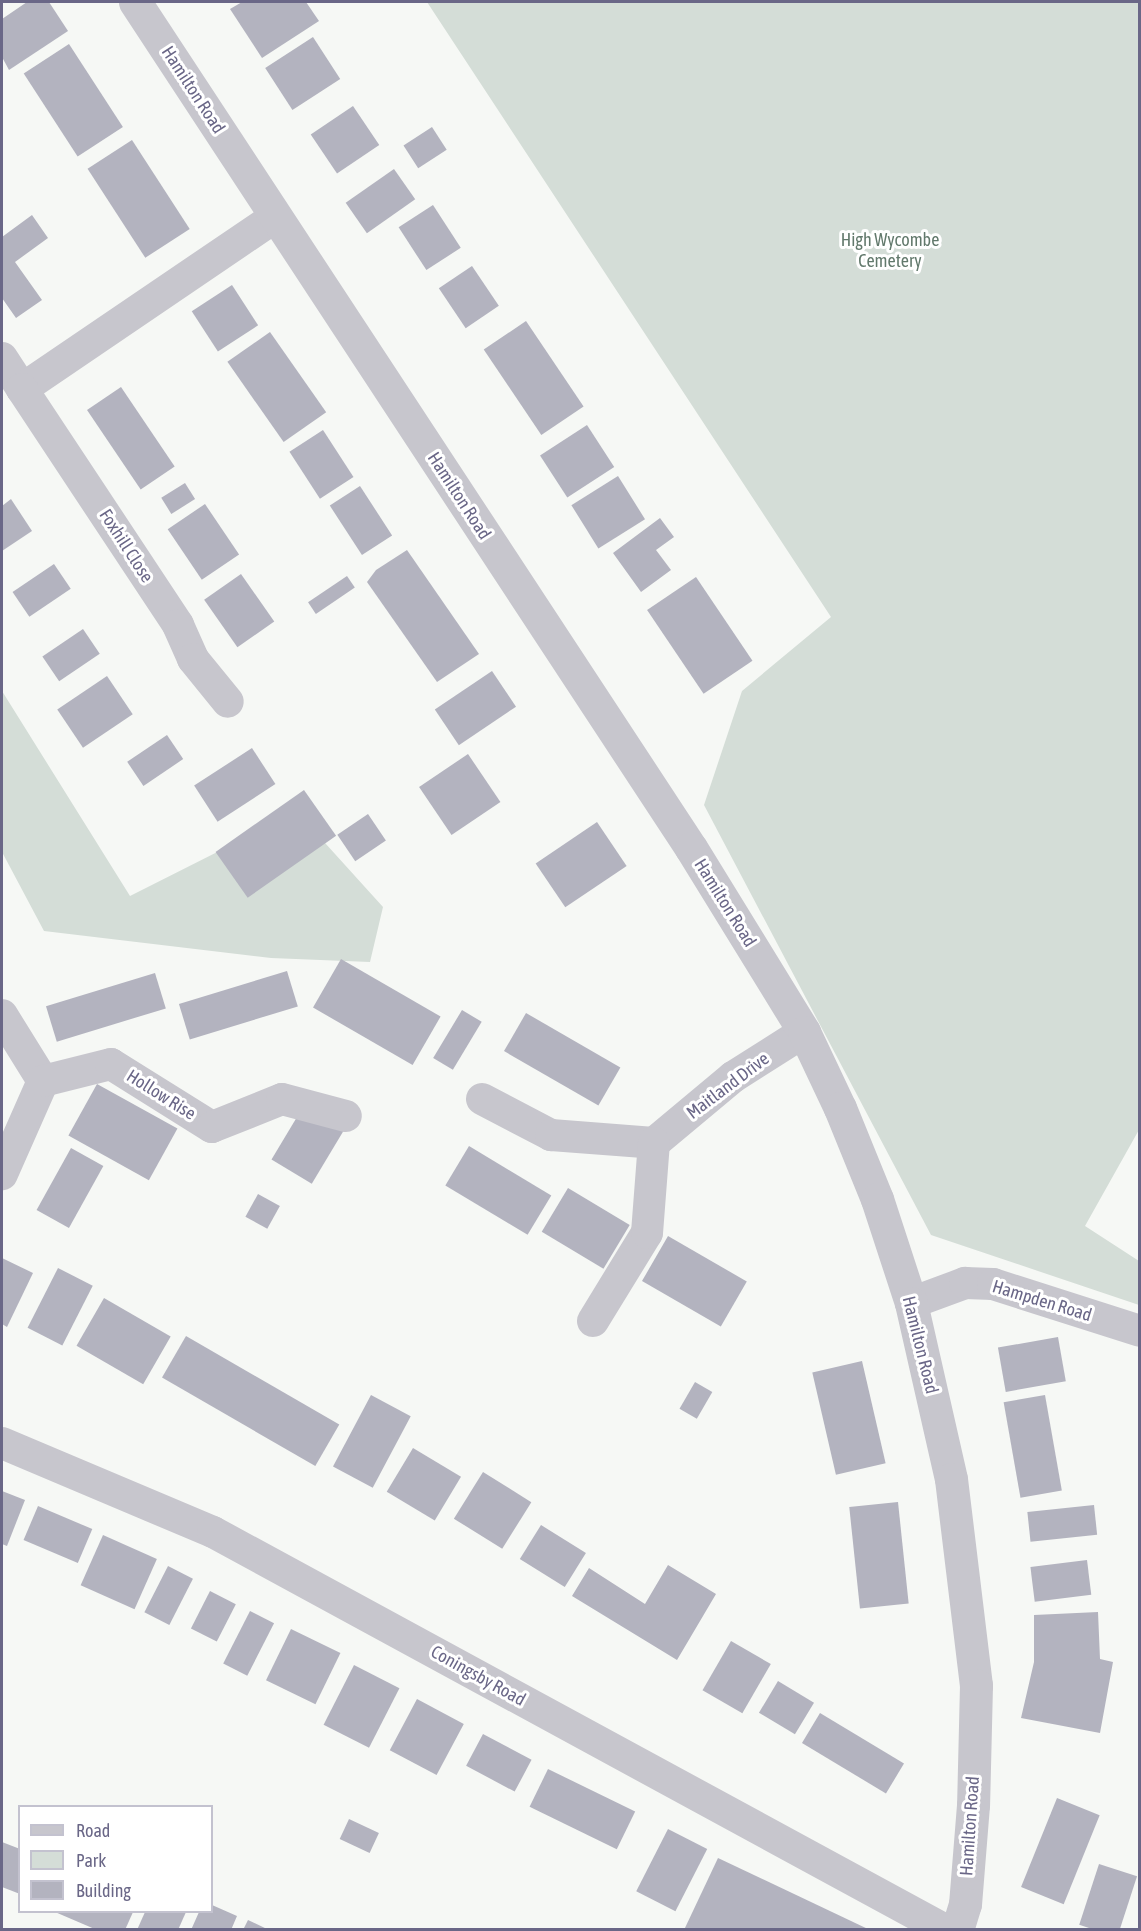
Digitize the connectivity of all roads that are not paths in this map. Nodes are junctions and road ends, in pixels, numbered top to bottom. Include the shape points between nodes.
1 (135, 2) edge
2 (275, 217) junction
3 (2, 358) edge
4 (22, 389) junction
5 (228, 702) dead end
6 (2, 1015) edge
7 (804, 1032) junction
8 (43, 1081) junction
9 (483, 1099) dead end
10 (346, 1116) dead end
11 (654, 1143) junction
12 (2, 1174) edge
13 (911, 1303) junction
14 (593, 1321) dead end
15 (1140, 1331) edge
16 (2, 1443) edge
17 (945, 1929) edge
18 (957, 1929) edge

1 - 2 street, Hamilton Road
2 - 4 street
2 - 7 street, Hamilton Road via 691,848
3 - 4 street, Foxhill Close
4 - 5 street, Foxhill Close via 178,625 193,659
6 - 8 street
7 - 11 street, Maitland Drive via 733,1077
7 - 13 street, Hamilton Road via 877,1199
8 - 10 street, Hollow Rise via 111,1064 213,1126 282,1099
8 - 12 street
9 - 11 street via 551,1135
11 - 14 street via 647,1233
13 - 15 street, Hampden Road via 965,1283 993,1284
13 - 18 street, Hamilton Road via 951,1479 976,1685 973,1805 965,1904
16 - 17 street, Coningsby Road via 213,1532

